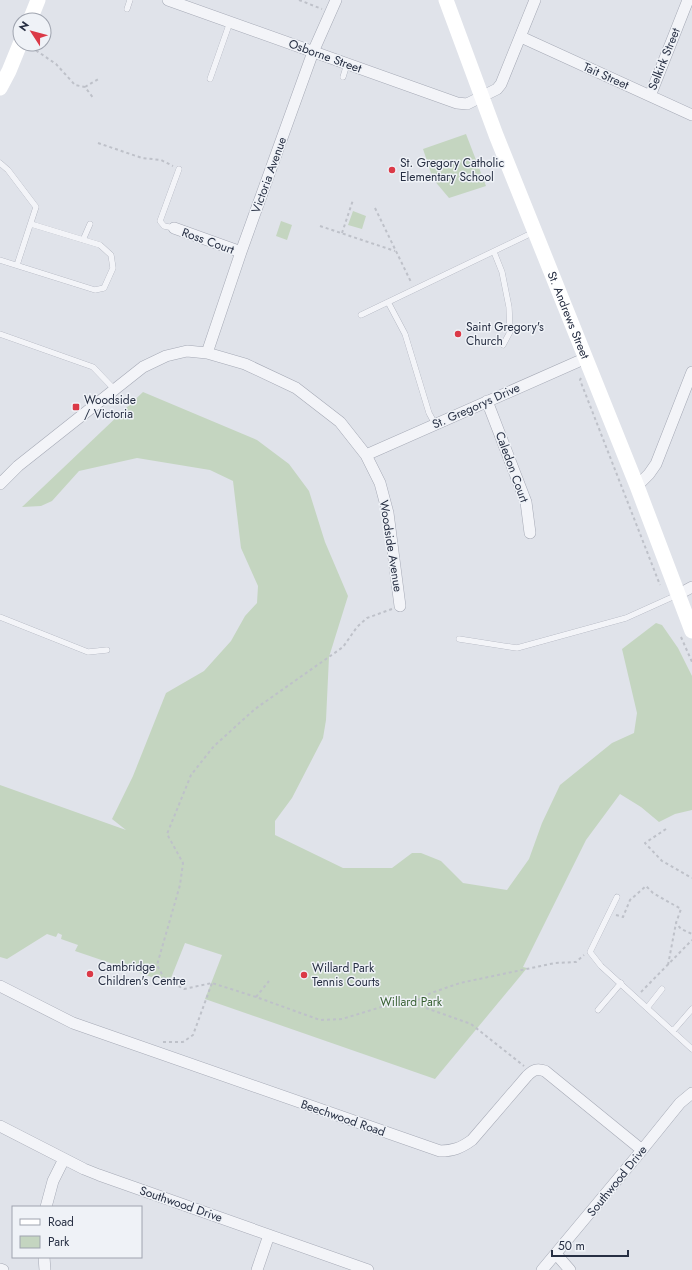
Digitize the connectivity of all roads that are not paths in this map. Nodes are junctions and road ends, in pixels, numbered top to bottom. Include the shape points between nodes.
1 (38, 0) edge
2 (130, 0) edge
3 (336, 0) edge
4 (446, 0) edge
5 (535, 0) edge
6 (688, 0) edge
7 (175, 1) edge
8 (127, 9) dead end
9 (33, 12) edge
10 (230, 22) junction
11 (521, 38) junction
12 (21, 52) edge
13 (313, 52) junction
14 (347, 64) junction
15 (343, 77) dead end
16 (210, 79) dead end
17 (0, 88) edge
18 (650, 96) junction
19 (483, 97) junction
20 (692, 115) edge
21 (0, 163) edge
22 (179, 169) road end
23 (31, 224) junction
24 (90, 224) dead end
25 (174, 228) joint
26 (536, 231) junction
27 (83, 240) junction
28 (241, 252) junction
29 (494, 252) junction
30 (0, 260) edge
31 (17, 265) junction
32 (388, 302) junction
33 (361, 315) dead end
34 (0, 334) edge
35 (503, 345) dead end
36 (207, 353) junction
37 (586, 358) junction
38 (692, 372) edge
39 (115, 390) junction
40 (487, 401) junction
41 (435, 424) junction
42 (366, 454) junction
43 (0, 484) edge
44 (637, 486) junction
45 (530, 533) dead end
46 (692, 587) edge
47 (672, 597) junction
48 (400, 606) road end
49 (0, 617) edge
50 (692, 631) edge
51 (459, 639) dead end
52 (107, 650) dead end
53 (617, 897) dead end
54 (621, 983) junction
55 (0, 986) edge
56 (662, 989) dead end
57 (647, 1008) junction
58 (692, 1009) edge
59 (598, 1010) dead end
60 (673, 1031) junction
61 (692, 1049) edge
62 (692, 1093) edge
63 (0, 1126) edge
64 (642, 1150) junction
65 (64, 1159) junction
66 (46, 1206) edge
67 (269, 1235) junction
68 (556, 1254) junction
69 (44, 1258) edge
70 (0, 1269) edge
71 (4, 1270) edge
72 (45, 1270) edge
73 (257, 1270) edge
74 (368, 1270) edge
75 (542, 1270) edge
76 (570, 1270) edge

1 - 9 main road
2 - 8 lane
3 - 13 street, Victoria Avenue
4 - 19 main road, St. Andrews Street
5 - 11 street, Osborne Street
6 - 18 street, Selkirk Street
7 - 10 street, Osborne Street
10 - 13 street, Osborne Street
10 - 16 lane
11 - 18 street, Tait Street
11 - 19 street, Osborne Street via 501,84
12 - 17 main road
13 - 14 street, Osborne Street
13 - 28 street, Victoria Avenue
14 - 15 lane
14 - 19 street, Osborne Street via 457,103 467,104
18 - 20 street, Tait Street
19 - 26 main road, St. Andrews Street
21 - 23 lane via 36,207
22 - 25 lane via 160,221 164,226
23 - 27 lane
23 - 31 lane
24 - 27 lane
25 - 28 street, Ross Court
26 - 29 lane
26 - 37 main road, St. Andrews Street
27 - 31 lane via 100,245 111,255 113,268 104,288 95,290
28 - 36 street, Victoria Avenue
29 - 32 lane
29 - 35 lane via 502,272 509,307 510,332
30 - 31 lane
32 - 33 lane
32 - 41 lane via 405,334
34 - 39 lane via 93,367
36 - 39 street, Woodside Avenue via 187,351 166,356 143,367
36 - 42 street, Woodside Avenue via 245,364 296,388 340,422
37 - 40 street, St. Gregorys Drive
37 - 44 main road, St. Andrews Street
38 - 44 street via 656,464
39 - 43 street, Woodside Avenue via 18,466
40 - 41 street, St. Gregorys Drive
40 - 45 street, Caledon Court via 526,502
41 - 42 street, St. Gregorys Drive
42 - 48 street, Woodside Avenue via 380,483 388,513
44 - 47 main road, St. Andrews Street
46 - 47 street
47 - 50 main road, St. Andrews Street
47 - 51 lane via 626,618 517,648
49 - 52 lane via 88,652
53 - 54 lane via 590,952 601,966
54 - 57 lane
54 - 59 lane
55 - 64 street, Beechwood Road via 73,1023 440,1151 455,1150 472,1140 531,1072 539,1069 545,1071
56 - 57 lane
57 - 60 lane
58 - 60 lane
60 - 61 lane
62 - 64 street, Southwood Drive via 680,1103
63 - 65 street, Southwood Drive
64 - 68 street, Southwood Drive
65 - 66 street via 53,1182
65 - 67 street, Southwood Drive via 99,1175
67 - 73 street
67 - 74 street, Southwood Drive
68 - 75 street, Southwood Drive
68 - 76 street
69 - 72 street
70 - 71 street

